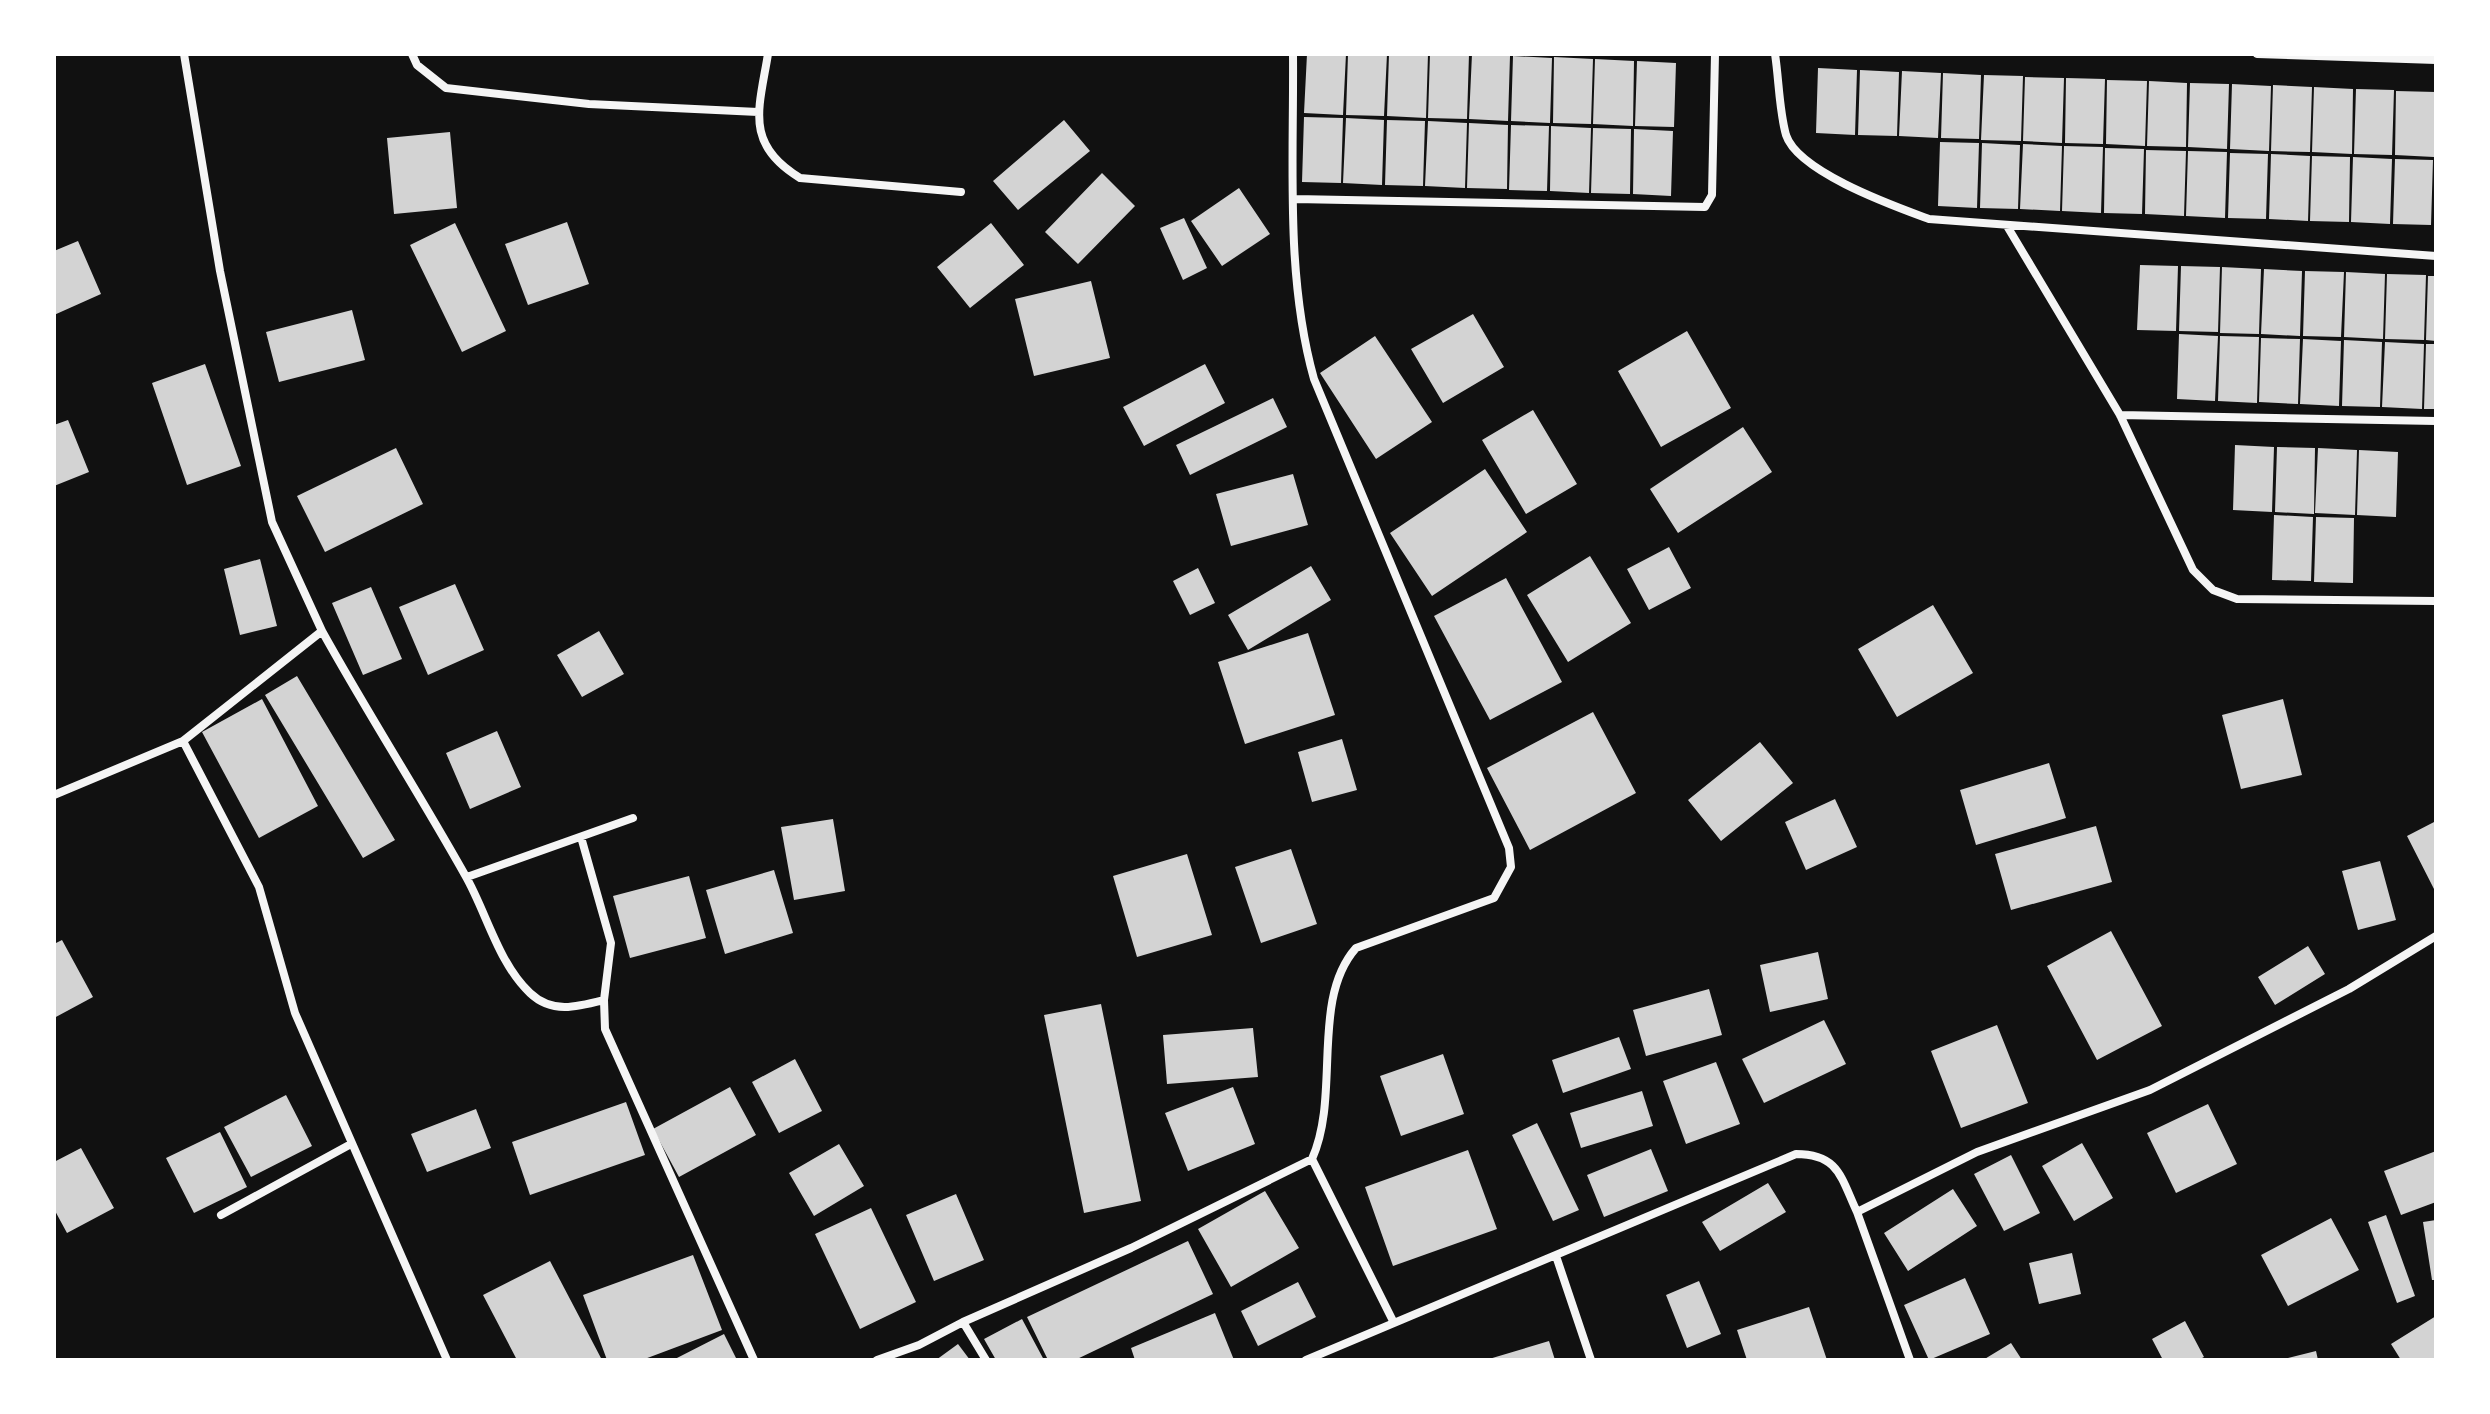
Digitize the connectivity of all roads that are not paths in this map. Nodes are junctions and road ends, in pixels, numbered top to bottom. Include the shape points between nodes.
1 (184, 54) edge
2 (412, 54) edge
3 (768, 54) edge
4 (1293, 54) edge
5 (1715, 54) edge
6 (1775, 54) edge
7 (2257, 54) edge
8 (2436, 60) edge
9 (758, 112) junction
10 (961, 192) dead end
11 (1295, 199) junction
12 (2007, 226) junction
13 (2436, 256) edge
14 (2120, 415) junction
15 (2436, 421) edge
16 (2436, 601) edge
17 (322, 631) junction
18 (183, 741) junction
19 (54, 795) edge
20 (633, 818) dead end
21 (581, 837) junction
22 (467, 877) junction
23 (2436, 936) edge
24 (604, 1000) junction
25 (351, 1144) junction
26 (1312, 1159) junction
27 (1857, 1212) junction
28 (221, 1215) dead end
29 (1556, 1256) junction
30 (963, 1322) junction
31 (1394, 1323) junction
32 (447, 1360) edge
33 (754, 1360) edge
34 (877, 1360) edge
35 (986, 1360) edge
36 (1306, 1360) edge
37 (1591, 1360) edge
38 (1910, 1360) edge

1 - 17 street via 220,271 272,522
2 - 9 street via 417,65 446,88 589,104
3 - 9 street
4 - 11 street
5 - 11 street via 1712,195 1705,207
6 - 12 street via 1787,138 1817,168 1859,193 1929,219
7 - 8 street
9 - 10 street via 763,143 777,164 800,178
11 - 26 street via 1306,351 1314,379 1509,848 1511,867 1494,898 1356,948 1346,960 1332,1011 1326,1120
12 - 13 street
12 - 14 street
14 - 15 street
14 - 16 street via 2193,570 2213,590 2237,599
17 - 18 street
17 - 22 street
18 - 19 street
18 - 25 street via 259,887 295,1013
20 - 21 street
21 - 22 street
21 - 24 street via 611,943
22 - 24 street via 515,975 530,994 552,1008
23 - 27 street via 2349,989 2150,1090 1977,1152
24 - 33 street via 605,1029
25 - 28 street
25 - 32 street
26 - 30 street via 1131,1248
26 - 31 street
27 - 29 street via 1836,1167 1819,1154 1796,1154
27 - 38 street
29 - 31 street
29 - 37 street
30 - 34 street
30 - 35 street
31 - 36 street

